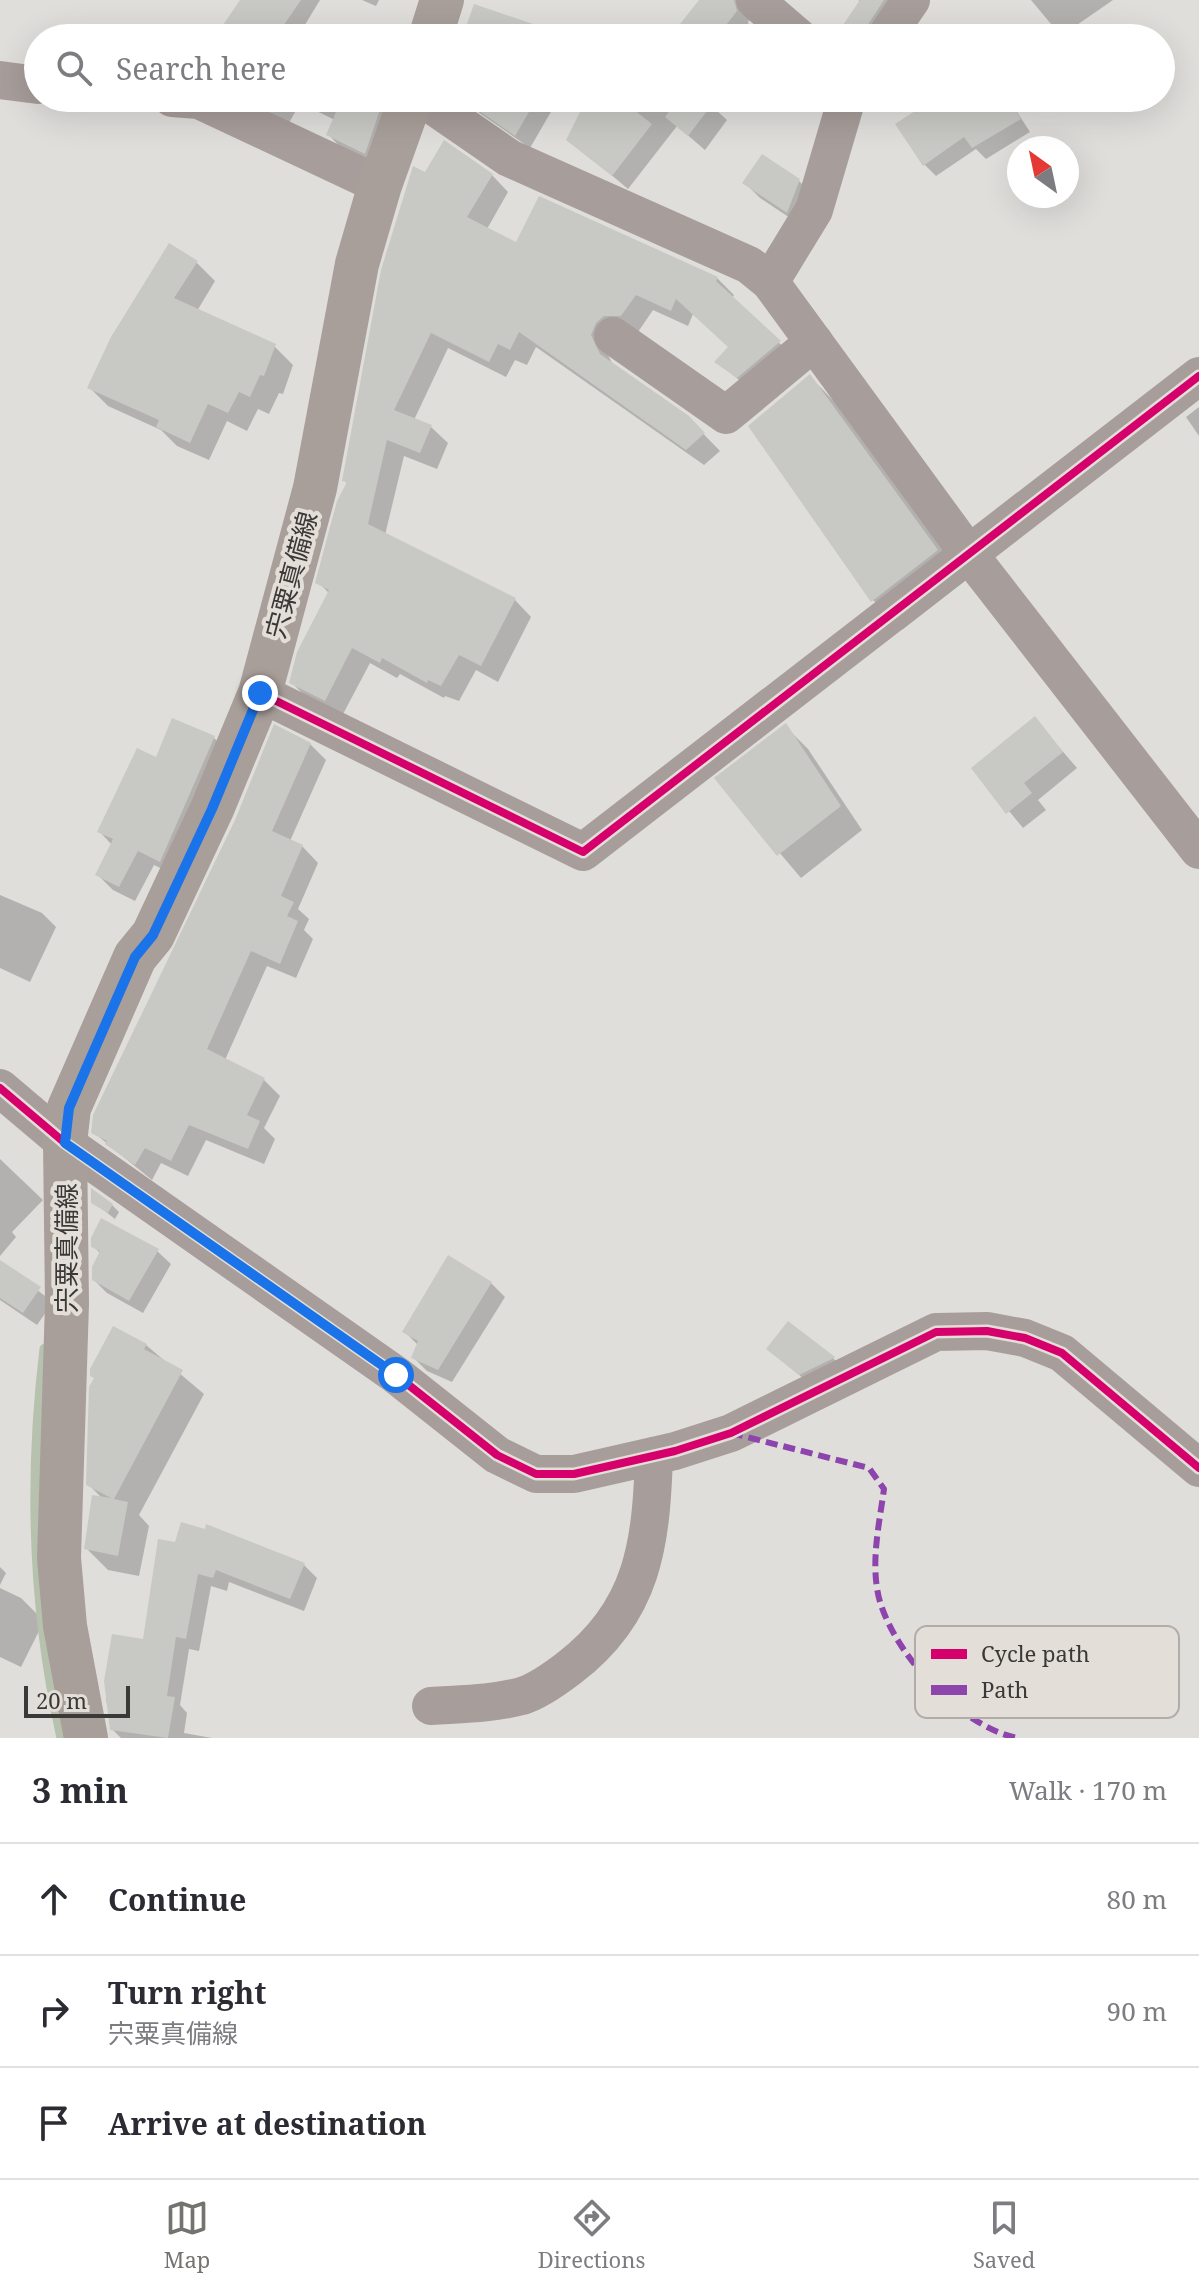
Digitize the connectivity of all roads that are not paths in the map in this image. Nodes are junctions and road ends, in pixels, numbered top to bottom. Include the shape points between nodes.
1 (442, 0) edge
2 (755, 0) edge
3 (911, 0) edge
4 (434, 24) edge
5 (783, 24) edge
6 (895, 24) edge
7 (0, 80) edge
8 (24, 83) edge
9 (224, 112) edge
10 (404, 112) edge
11 (442, 112) edge
12 (843, 112) edge
13 (369, 180) junction
14 (770, 282) junction
15 (613, 336) dead end
16 (814, 342) junction
17 (1199, 376) edge
18 (968, 553) junction
19 (260, 693) junction
20 (1199, 850) edge
21 (0, 1088) edge
22 (65, 1143) junction
23 (654, 1456) junction
24 (1199, 1468) edge
25 (431, 1706) dead end
26 (86, 1738) edge

1 - 4 main road
2 - 5 street
3 - 6 street
7 - 8 street
9 - 13 street
10 - 13 main road, 宍粟真備線
11 - 14 street via 509,158 749,265
12 - 14 street via 814,210
13 - 19 main road, 宍粟真備線 via 315,488
14 - 16 street
15 - 16 street via 726,415
16 - 18 street
17 - 18 street
18 - 19 street via 583,852
18 - 20 street
19 - 22 main road, 宍粟真備線 via 212,809 153,935 135,957 85,1071 69,1108
21 - 22 street
22 - 23 street via 396,1375 497,1455 536,1474 574,1474
22 - 26 main road, 宍粟真備線 via 67,1303 59,1558 65,1626
23 - 24 street via 731,1433 936,1332 987,1331 1062,1353
23 - 25 street via 652,1522 640,1576 621,1614 590,1652 525,1695

